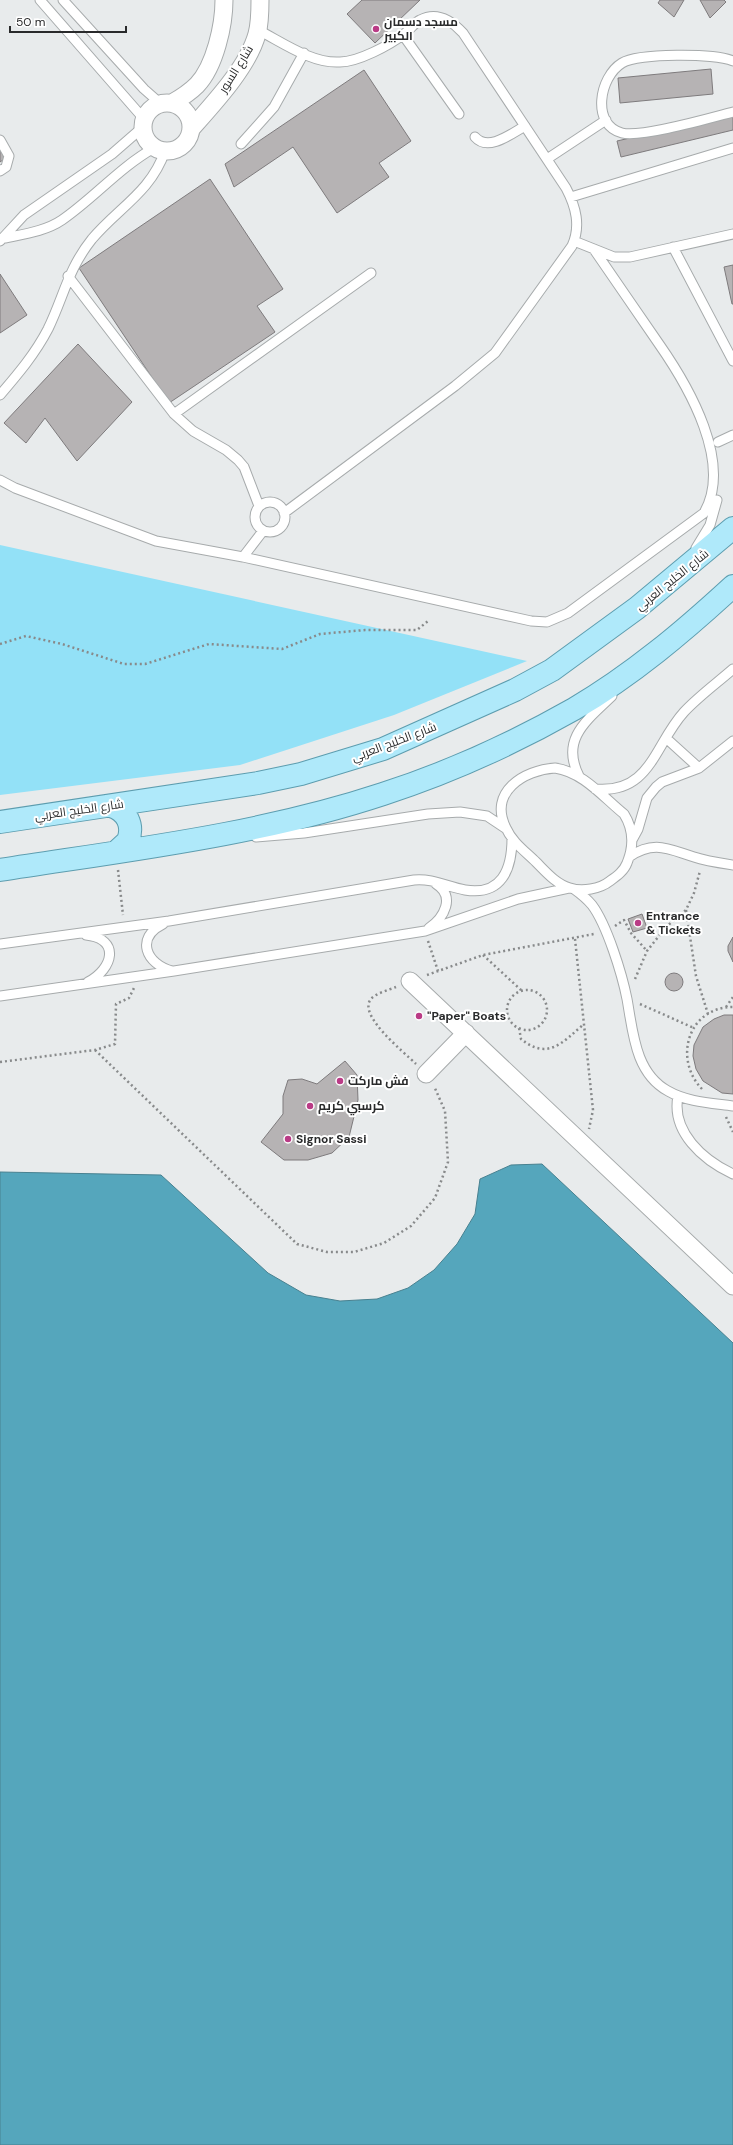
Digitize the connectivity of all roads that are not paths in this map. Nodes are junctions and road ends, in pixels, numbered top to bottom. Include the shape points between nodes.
1 (40, 0) edge
2 (63, 0) edge
3 (224, 0) edge
4 (260, 0) edge
5 (258, 30) junction
6 (403, 35) junction
7 (304, 53) junction
8 (733, 61) edge
9 (167, 104) junction
10 (733, 112) edge
11 (459, 114) dead end
12 (606, 120) junction
13 (143, 123) junction
14 (525, 126) junction
15 (191, 129) junction
16 (474, 138) dead end
17 (0, 140) edge
18 (241, 144) dead end
19 (733, 148) edge
20 (160, 150) junction
21 (547, 159) junction
22 (0, 171) edge
23 (571, 197) junction
24 (733, 234) edge
25 (3, 239) edge
26 (574, 241) junction
27 (673, 247) junction
28 (595, 251) junction
29 (372, 273) dead end
30 (68, 276) junction
31 (733, 361) edge
32 (0, 395) edge
33 (174, 414) junction
34 (733, 434) edge
35 (718, 442) junction
36 (0, 480) edge
37 (718, 495) junction
38 (259, 506) junction
39 (284, 513) junction
40 (733, 528) edge
41 (263, 531) junction
42 (243, 557) junction
43 (670, 581) junction
44 (733, 586) edge
45 (652, 656) junction
46 (733, 669) edge
47 (667, 739) junction
48 (733, 740) edge
49 (699, 768) junction
50 (579, 776) junction
51 (595, 789) junction
52 (110, 806) junction
53 (0, 822) edge
54 (506, 829) junction
55 (512, 838) junction
56 (632, 840) junction
57 (176, 843) junction
58 (116, 852) junction
59 (629, 857) junction
60 (733, 865) edge
61 (0, 870) edge
62 (429, 880) junction
63 (571, 888) junction
64 (170, 921) junction
65 (425, 931) junction
66 (77, 934) junction
67 (0, 944) edge
68 (174, 971) junction
69 (410, 981) road end
70 (85, 984) junction
71 (0, 996) edge
72 (466, 1033) junction
73 (426, 1074) road end
74 (678, 1096) junction
75 (733, 1106) edge
76 (733, 1174) edge
77 (730, 1279) edge

1 - 13 lane
2 - 9 lane via 144,89
3 - 9 street, شارع السور via 220,36 203,76 192,89
4 - 5 street, شارع السور
5 - 7 lane
5 - 15 street, شارع السور via 231,81
6 - 7 lane via 363,56 341,62 328,62
6 - 11 lane
6 - 14 lane via 420,20 441,17 452,22 463,34
7 - 18 lane via 274,107
8 - 12 lane via 724,57 703,55 640,58 622,62 606,80 602,101
9 - 13 street via 149,111
9 - 15 street via 186,113
10 - 12 lane via 632,134 614,129
12 - 21 lane
13 - 20 street via 147,141
13 - 25 lane via 112,154 24,214
14 - 16 lane via 495,142 483,143
14 - 21 lane
15 - 20 street via 183,146 176,150
17 - 22 lane via 9,156 6,167
19 - 23 lane
20 - 25 lane via 126,166 61,221
20 - 30 lane via 152,179 93,237
21 - 23 lane
23 - 26 lane via 577,227
24 - 27 lane
26 - 28 lane
26 - 39 lane via 495,353 455,386
27 - 28 lane via 630,257 614,257
27 - 31 lane
28 - 35 lane via 705,411
29 - 33 lane
30 - 32 lane via 40,342
30 - 33 lane
33 - 38 lane via 194,431 238,460 244,467
34 - 35 lane
35 - 37 lane via 722,472
36 - 42 lane via 156,541
37 - 42 lane via 704,513 578,606 562,617 547,622 531,621
37 - 43 lane via 710,525 702,540
38 - 39 lane via 274,503
38 - 41 lane via 255,522
39 - 41 lane via 283,524 279,529 273,532
40 - 43 main road, شارع الخليج العربي
41 - 42 lane
43 - 52 main road, شارع الخليج العربي via 552,670 515,690 383,749 301,774
44 - 45 main road
45 - 50 lane via 578,730 572,761
45 - 57 main road via 574,709 488,752 424,780 298,818
46 - 47 lane via 684,712
47 - 49 lane
47 - 51 lane via 646,768 629,784 609,790
48 - 49 lane
49 - 56 lane via 662,782 656,787 647,798
50 - 51 lane
50 - 54 lane via 562,769 547,769 531,773 515,782 504,795 502,802
51 - 56 lane via 624,814
52 - 53 main road, شارع الخليج العربي
52 - 58 main road via 125,814 131,830 125,846
54 - 55 lane
54 - 57 lane via 487,816 460,812 428,814 297,834
55 - 62 lane via 509,867 504,877 495,885 480,890 466,890
55 - 63 lane via 551,877
56 - 59 lane
57 - 58 main road
58 - 61 main road
59 - 60 lane via 642,850 660,847 703,860
59 - 63 lane via 620,873 608,883 592,888
62 - 64 lane via 414,880
62 - 65 lane via 443,889 446,905 442,918
63 - 65 lane via 518,899
63 - 74 lane via 593,907 606,932 626,998 633,1038 645,1068 659,1084
64 - 66 lane
64 - 68 lane via 152,931 147,940 147,949 158,965
65 - 68 lane
66 - 67 lane
66 - 70 lane via 102,939 110,953 105,968
68 - 70 lane
69 - 72 street
70 - 71 lane
72 - 73 street
72 - 77 street via 585,1147
74 - 75 lane
74 - 76 lane via 678,1118 694,1147 708,1160

